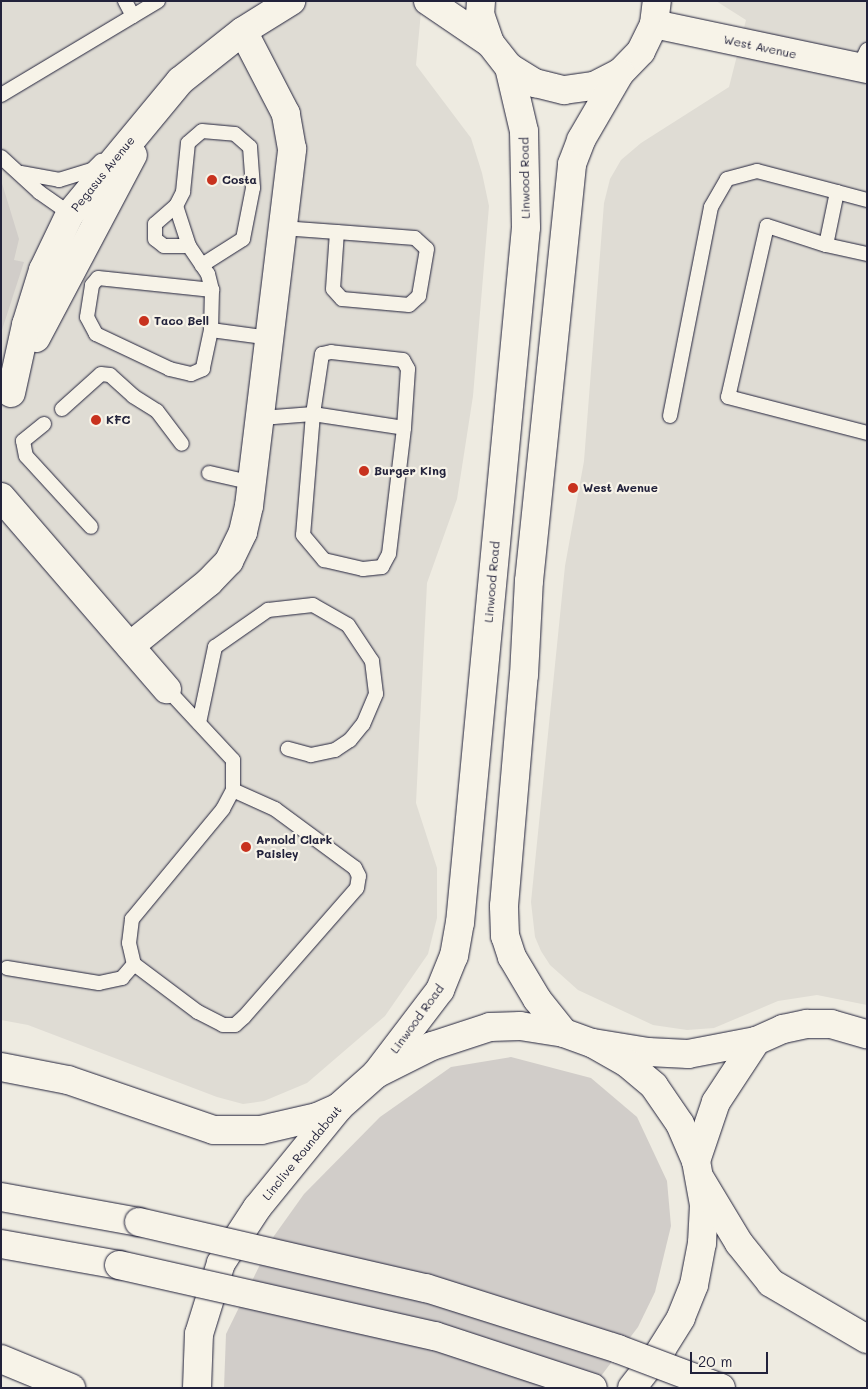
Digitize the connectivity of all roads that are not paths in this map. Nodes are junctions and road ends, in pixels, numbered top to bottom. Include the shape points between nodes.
1 (125, 1) edge
2 (158, 1) edge
3 (428, 1) edge
4 (481, 1) edge
5 (295, 2) edge
6 (656, 13) edge
7 (133, 16) junction
8 (243, 31) junction
9 (490, 43) junction
10 (864, 62) edge
11 (509, 67) junction
12 (620, 73) junction
13 (1, 95) edge
14 (160, 103) junction
15 (133, 156) junction
16 (1, 157) edge
17 (18, 172) junction
18 (837, 192) junction
19 (867, 200) edge
20 (176, 206) junction
21 (70, 214) junction
22 (282, 228) junction
23 (337, 232) junction
24 (189, 246) junction
25 (826, 246) junction
26 (867, 254) edge
27 (202, 265) junction
28 (212, 290) junction
29 (211, 330) junction
30 (271, 338) junction
31 (6, 401) edge
32 (62, 409) dead end
33 (313, 414) junction
34 (670, 416) dead end
35 (261, 418) junction
36 (44, 424) dead end
37 (404, 428) junction
38 (867, 433) edge
39 (182, 444) dead end
40 (209, 473) dead end
41 (253, 483) junction
42 (1, 497) edge
43 (91, 528) dead end
44 (130, 646) junction
45 (167, 689) joint
46 (199, 723) junction
47 (288, 749) dead end
48 (233, 790) junction
49 (134, 964) junction
50 (7, 968) dead end
51 (564, 1033) junction
52 (867, 1034) edge
53 (756, 1041) junction
54 (592, 1043) junction
55 (1, 1067) edge
56 (376, 1074) junction
57 (339, 1106) junction
58 (699, 1171) junction
59 (1, 1197) edge
60 (1, 1244) edge
61 (867, 1339) edge
62 (1, 1358) edge
63 (71, 1388) edge
64 (197, 1388) edge
65 (593, 1388) edge
66 (632, 1388) edge
67 (721, 1388) edge

1 - 7 lane
2 - 7 lane
3 - 9 main road
4 - 9 main road via 480,14
5 - 8 main road, Pegasus Avenue
6 - 10 main road, West Avenue
6 - 12 main road via 641,52
7 - 13 lane
8 - 14 main road, Pegasus Avenue via 180,81
8 - 22 main road via 276,91 290,131 291,167
9 - 11 main road
11 - 12 main road via 535,83 564,90 594,86
11 - 56 main road, Linwood Road via 524,131 526,227 460,923 454,956 440,990
12 - 51 main road via 581,140 572,164 529,581 504,906 505,936 512,957 537,1000
14 - 15 main road, Pegasus Avenue
14 - 17 lane via 92,170 59,180 45,180
14 - 21 main road, Pegasus Avenue
15 - 21 lane via 89,214
15 - 31 main road, Pegasus Avenue via 58,293
16 - 17 lane
17 - 21 lane
18 - 19 lane
18 - 25 lane
18 - 34 lane via 756,171 727,179 711,206
20 - 24 lane
20 - 24 lane via 155,224 155,239 164,246
20 - 27 lane via 183,192 188,144 202,131 235,134 250,147 253,188 243,239
21 - 31 main road, Pegasus Avenue via 43,270
22 - 23 lane
22 - 30 main road
23 - 23 lane via 415,238 427,249 419,296 409,306 342,299 333,289
24 - 27 lane
25 - 26 lane
25 - 38 lane via 767,226 728,398
27 - 28 lane
28 - 29 lane
28 - 29 lane via 98,278 92,285 87,317 96,334 170,369 191,374 203,368
29 - 30 lane
30 - 35 main road
32 - 39 lane via 101,374 110,375 132,396 157,411
33 - 35 lane
33 - 37 lane
33 - 37 lane via 322,354 331,352 403,360 408,369
33 - 37 lane via 303,535 324,560 363,569 382,567 389,554
35 - 41 main road
36 - 43 lane via 23,441 26,456
40 - 41 lane
41 - 44 main road via 243,532 230,561
42 - 44 main road
44 - 45 main road
45 - 46 lane
46 - 47 lane via 216,647 268,610 313,605 348,625 372,661 376,694 363,724 350,740 336,750 311,755
46 - 48 lane via 233,760
48 - 49 lane via 223,809 132,920 129,943
48 - 49 lane via 275,809 355,868 359,876 357,888 235,1025 223,1025 198,1012
49 - 50 lane via 122,978 99,983
51 - 54 main road, Linclive Roundabout
51 - 56 main road, Linclive Roundabout via 520,1026 490,1027 459,1035
52 - 53 main road via 832,1024 807,1024 783,1029
53 - 54 main road via 688,1054 648,1052
53 - 58 main road via 716,1102
54 - 58 main road, Linclive Roundabout via 627,1063 654,1086 680,1124
55 - 57 main road via 68,1080 214,1130 261,1130 317,1117
56 - 57 main road, Linclive Roundabout
57 - 64 main road, Linclive Roundabout via 257,1208 221,1263 199,1334
58 - 61 main road via 739,1243 771,1283
58 - 66 main road, Linclive Roundabout via 704,1205 702,1242 694,1285 681,1318
59 - 67 main road, bridge via 139,1222 426,1288 618,1349
60 - 65 main road, bridge via 119,1265 435,1336
62 - 63 main road

